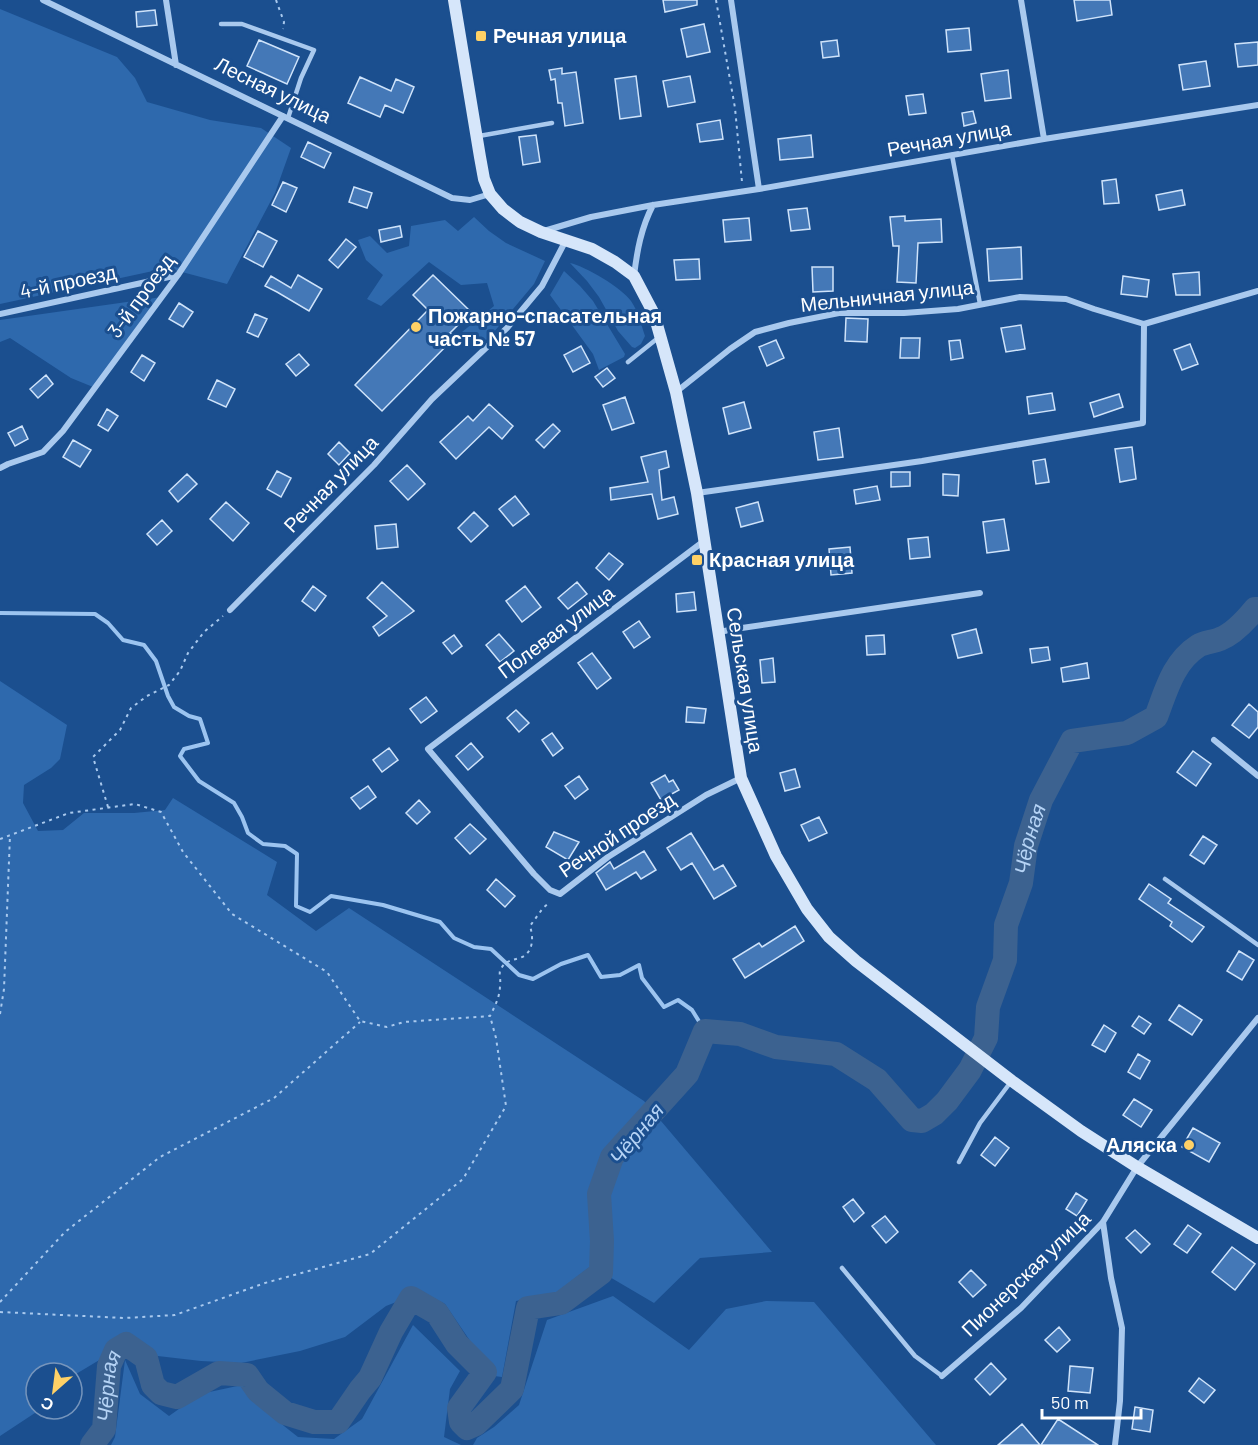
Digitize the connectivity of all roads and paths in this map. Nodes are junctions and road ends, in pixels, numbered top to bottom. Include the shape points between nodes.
1 (43, 0) edge
2 (166, 0) edge
3 (276, 0) edge
4 (454, 0) edge
5 (716, 0) edge
6 (731, 0) edge
7 (1021, 0) edge
8 (221, 24) dead end
9 (283, 39) junction
10 (176, 65) junction
11 (1258, 105) edge
12 (286, 117) junction
13 (552, 123) dead end
14 (476, 136) junction
15 (1044, 138) junction
16 (952, 155) junction
17 (759, 189) junction
18 (742, 191) junction
19 (490, 194) junction
20 (653, 205) junction
21 (541, 232) junction
22 (566, 240) junction
23 (178, 275) junction
24 (634, 276) junction
25 (1258, 291) edge
26 (980, 304) junction
27 (0, 314) edge
28 (1144, 324) junction
29 (661, 336) junction
30 (628, 362) dead end
31 (676, 392) junction
32 (0, 468) edge
33 (697, 493) junction
34 (704, 541) junction
35 (980, 593) dead end
36 (230, 610) joint
37 (718, 633) junction
38 (1214, 740) dead end
39 (428, 749) joint
40 (1258, 776) edge
41 (741, 778) junction
42 (108, 808) junction
43 (10, 835) junction
44 (0, 839) edge
45 (1165, 879) dead end
46 (543, 908) dead end
47 (1258, 945) edge
48 (0, 1014) edge
49 (490, 1016) junction
50 (1258, 1018) edge
51 (360, 1021) junction
52 (1012, 1081) junction
53 (959, 1162) dead end
54 (1137, 1167) junction
55 (1103, 1222) junction
56 (1258, 1238) edge
57 (842, 1268) dead end
58 (0, 1302) edge
59 (0, 1312) edge
60 (942, 1376) joint
61 (1115, 1445) edge

1 - 10 street, Лесная улица
2 - 10 street
3 - 9 path via 284,22
4 - 14 main road
5 - 18 path via 735,108
6 - 17 street
7 - 15 street
8 - 9 lane via 242,24
9 - 12 lane via 314,50
10 - 12 street, Лесная улица
11 - 15 street, Речная улица
12 - 19 street, Лесная улица via 452,198 470,200
12 - 23 street, 3-й проезд
13 - 14 lane
14 - 19 main road
15 - 16 street, Речная улица
16 - 17 street, Речная улица
16 - 26 lane
17 - 18 street, Речная улица
18 - 20 street, Речная улица
19 - 21 main road via 520,222
20 - 21 street, Речная улица
20 - 24 street via 640,237
21 - 22 main road
22 - 24 main road via 592,249
22 - 36 street, Речная улица via 542,286 507,328 432,399 374,465
23 - 27 street, 4-й проезд
23 - 32 street, 3-й проезд via 63,431 43,452
24 - 29 main road, Сельская улица
25 - 28 street
26 - 28 street, Мельничная улица via 1020,297 1066,299
26 - 31 street, Мельничная улица via 904,313 839,313 755,332
28 - 33 street via 1143,423 922,461
29 - 30 lane
29 - 31 main road, Сельская улица
31 - 33 main road, Сельская улица
33 - 34 main road, Сельская улица
34 - 37 main road, Сельская улица
34 - 39 street, Полевая улица
35 - 37 street
36 - 42 path via 204,632 169,685 131,708 120,729 93,757
37 - 41 main road, Сельская улица
38 - 40 street
39 - 41 street, Речной проезд via 534,874 560,894 608,857 706,795
41 - 52 main road, Сельская улица via 776,856 807,909 829,937
42 - 43 path via 69,813
42 - 51 path via 135,804 161,812 183,852 232,914 327,972
43 - 44 path
43 - 48 path
45 - 47 lane
46 - 49 path via 530,926 531,946 524,956 511,960 500,972 499,998
49 - 51 path via 404,1022 387,1027
49 - 59 path via 506,1106 463,1179 370,1254 265,1283 175,1315 125,1318
50 - 54 street, Пионерская улица
51 - 58 path via 274,1098 160,1157 65,1232
52 - 53 lane via 980,1123
52 - 54 main road, Сельская улица
54 - 55 street, Пионерская улица
54 - 56 main road, Сельская улица
55 - 60 street, Пионерская улица via 1021,1308
55 - 61 street via 1122,1328
57 - 60 lane via 915,1356

